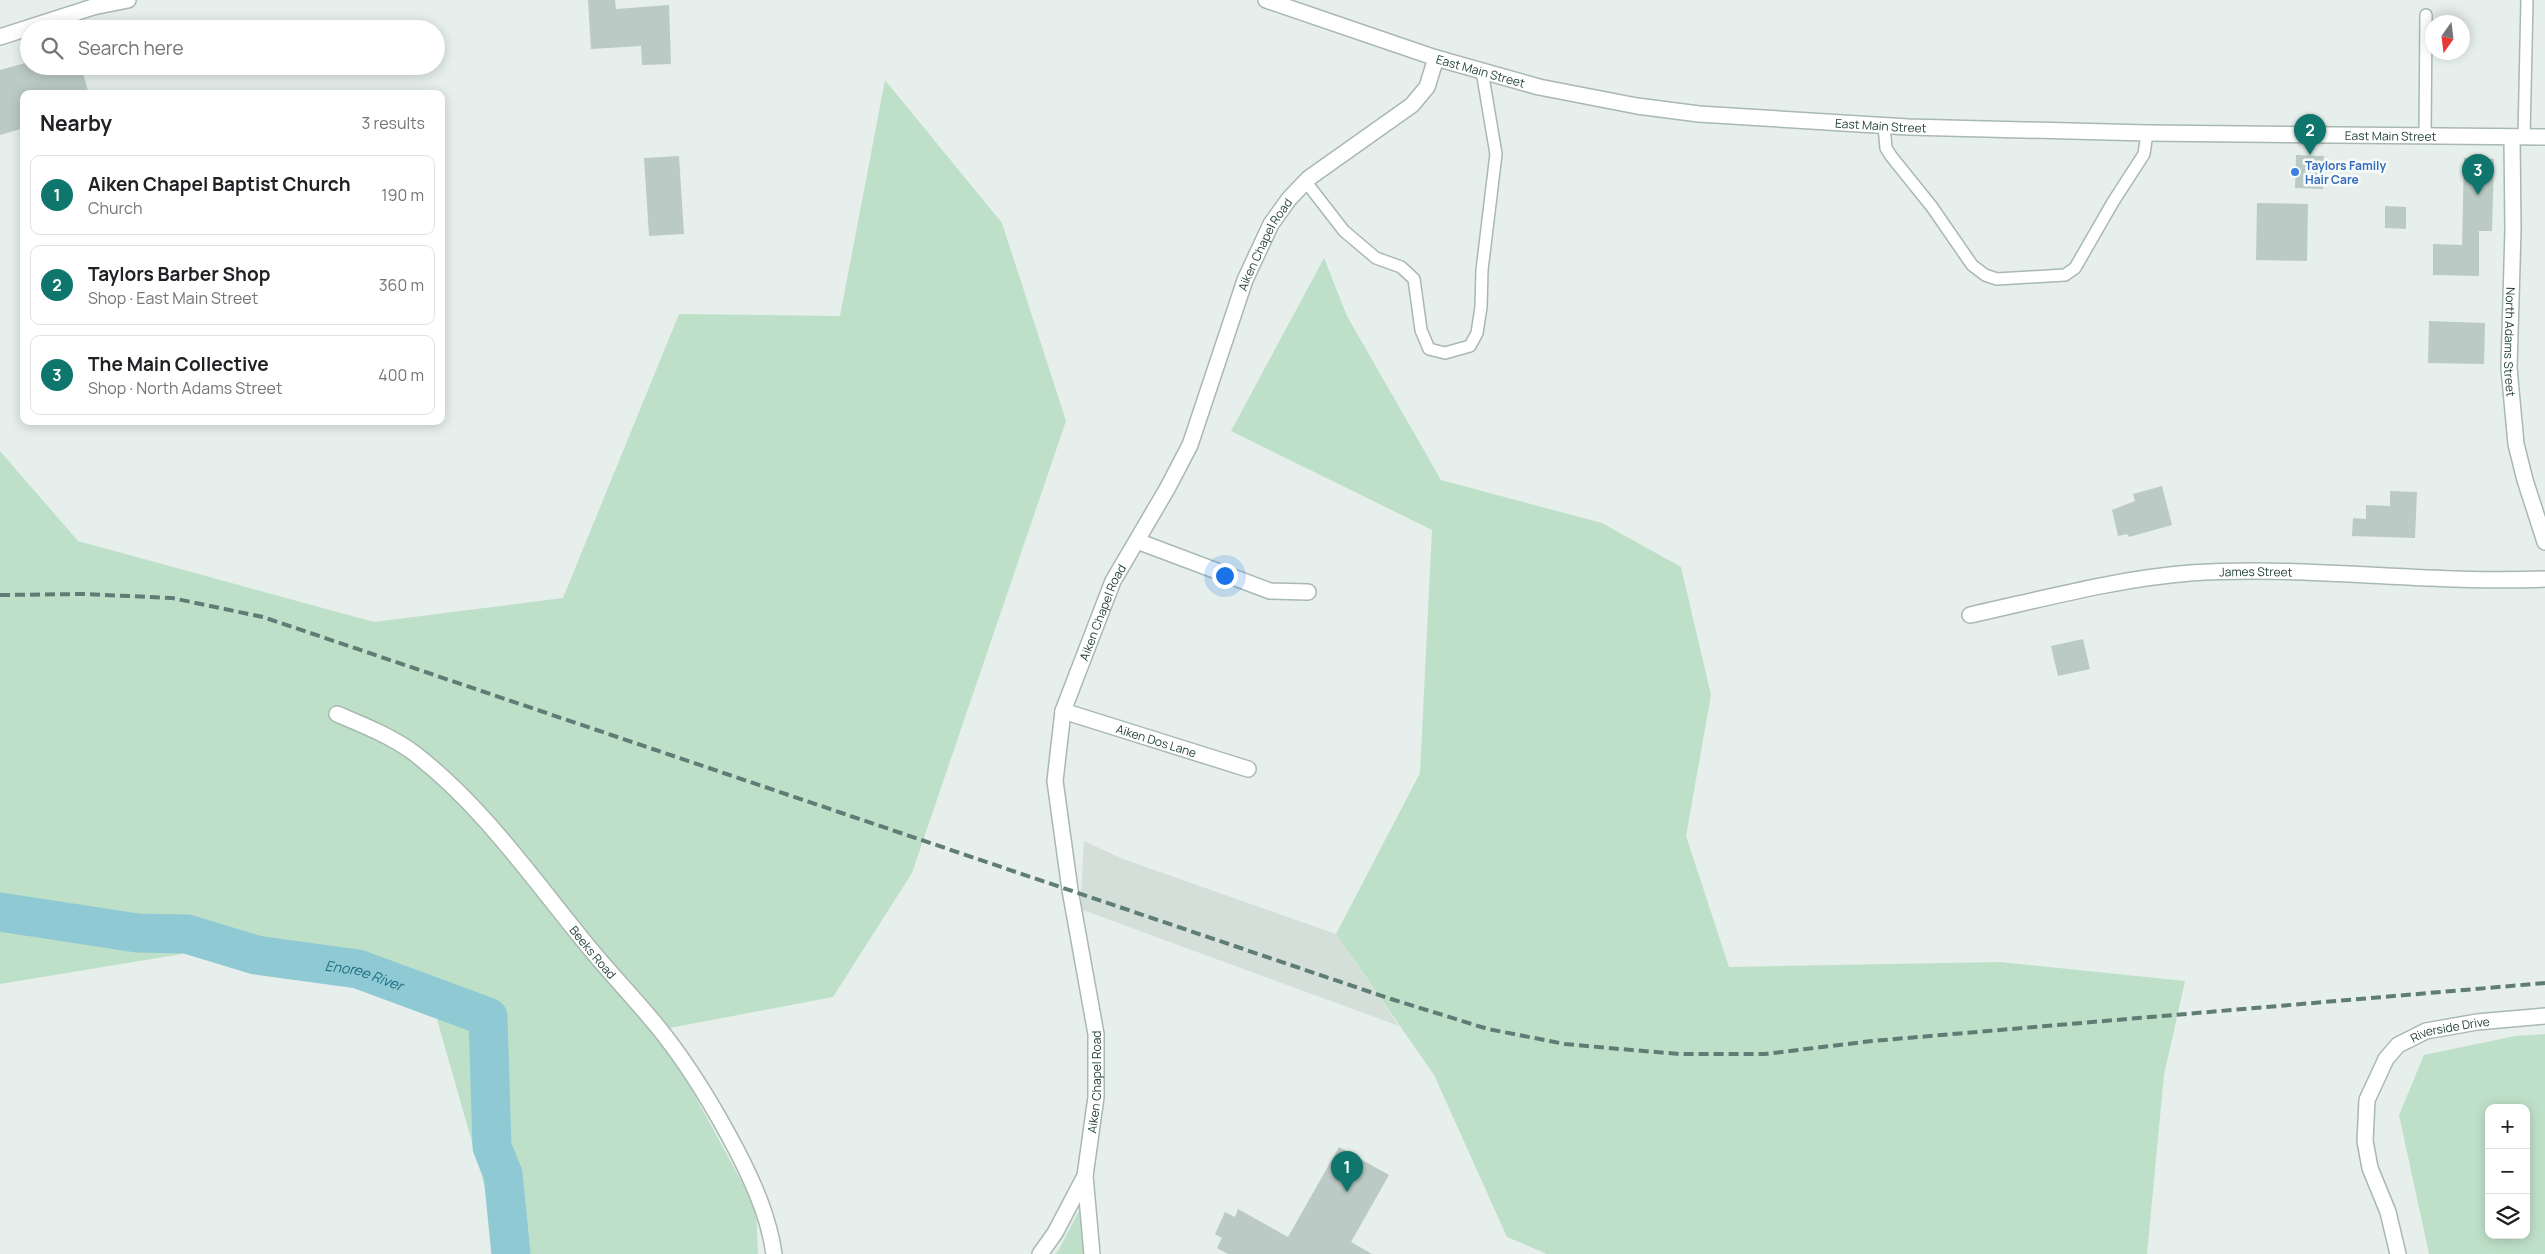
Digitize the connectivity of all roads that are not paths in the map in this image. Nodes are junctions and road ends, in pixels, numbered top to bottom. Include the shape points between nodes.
1 (128, 0) edge
2 (1266, 0) edge
3 (2527, 0) edge
4 (53, 20) edge
5 (20, 31) edge
6 (0, 37) edge
7 (1436, 58) junction
8 (2426, 60) edge
9 (1482, 71) junction
10 (1884, 126) junction
11 (2147, 133) junction
12 (2425, 136) junction
13 (2518, 137) junction
14 (2545, 137) edge
15 (1306, 182) junction
16 (1137, 540) junction
17 (2545, 542) edge
18 (2545, 579) edge
19 (1308, 592) dead end
20 (1970, 615) dead end
21 (1063, 711) junction
22 (337, 714) dead end
23 (1248, 769) dead end
24 (2545, 1016) edge
25 (1085, 1176) junction
26 (774, 1254) edge
27 (1040, 1254) edge
28 (1092, 1254) edge
29 (2398, 1254) edge

1 - 4 street
2 - 7 street, East Main Street
3 - 13 lane
5 - 6 street
7 - 9 street, East Main Street
7 - 15 street, Aiken Chapel Road via 1427,87 1412,106
8 - 12 lane
9 - 10 street, East Main Street via 1539,87 1637,106
9 - 15 lane via 1496,154 1482,270 1481,307 1477,333 1470,346 1445,354 1429,349 1421,330 1414,279 1401,267 1376,258 1344,231
10 - 11 street, East Main Street
10 - 11 lane via 1886,148 1891,156 1972,264 1985,275 1997,279 2065,275 2076,268 2144,154
11 - 12 street, East Main Street
12 - 13 street, East Main Street
13 - 14 street, East Main Street
13 - 17 street, North Adams Street via 2509,368 2515,435 2525,480
15 - 16 street, Aiken Chapel Road via 1288,199 1258,247 1190,445
16 - 19 street via 1270,591
16 - 21 street, Aiken Chapel Road via 1113,581
18 - 20 street, James Street via 2498,581 2303,572 2190,573 2113,583
21 - 23 street, Aiken Dos Lane
21 - 25 street, Aiken Chapel Road via 1056,781 1070,890 1090,989 1097,1051 1096,1097
22 - 26 street, Beeks Road via 379,732 412,752 472,805 665,1035 694,1075 746,1169 771,1233
24 - 29 street, Riverside Drive via 2477,1022 2426,1031 2398,1045 2386,1059 2367,1100 2365,1141 2370,1168 2388,1212
25 - 27 street, Aiken Chapel Road
25 - 28 street

